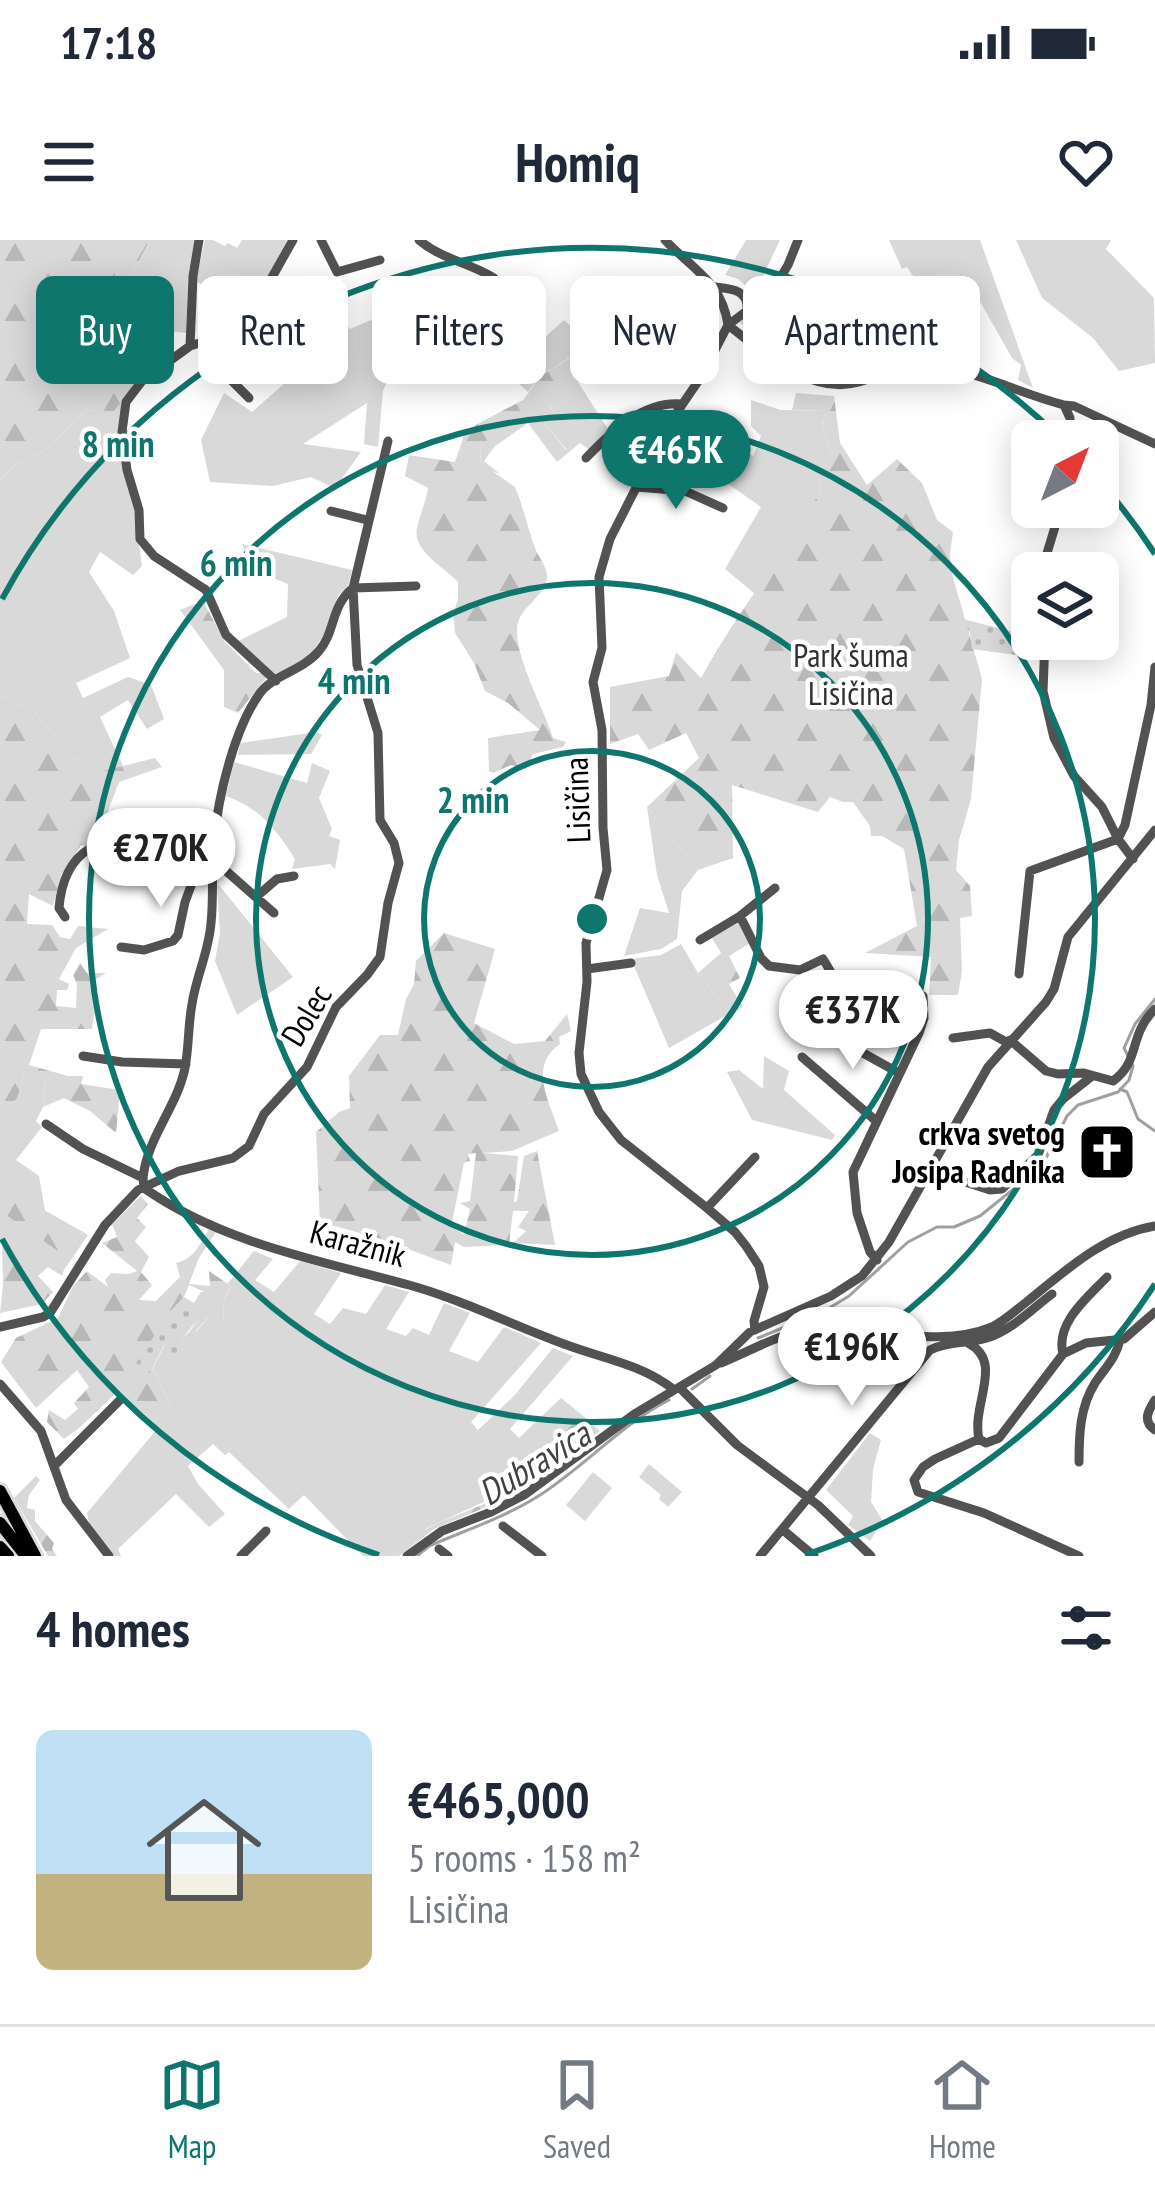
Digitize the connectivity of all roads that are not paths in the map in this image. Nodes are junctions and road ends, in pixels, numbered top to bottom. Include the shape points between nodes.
1 (199, 240) edge
2 (293, 240) edge
3 (321, 240) edge
4 (419, 240) edge
5 (665, 240) edge
6 (798, 240) edge
7 (380, 260) dead end
8 (273, 276) edge
9 (491, 276) edge
10 (703, 276) edge
11 (781, 276) edge
12 (719, 296) edge
13 (743, 312) edge
14 (728, 325) junction
15 (198, 344) edge
16 (190, 346) junction
17 (235, 384) edge
18 (249, 398) dead end
19 (682, 404) junction
20 (1064, 405) junction
21 (1070, 420) edge
22 (388, 441) dead end
23 (1155, 444) edge
24 (586, 458) dead end
25 (637, 488) junction
26 (723, 508) dead end
27 (332, 512) dead end
28 (367, 520) junction
29 (416, 586) dead end
30 (352, 588) junction
31 (1044, 660) edge
32 (1155, 667) edge
33 (276, 681) junction
34 (1155, 830) edge
35 (1118, 839) junction
36 (1133, 859) junction
37 (213, 871) junction
38 (195, 875) junction
39 (294, 876) dead end
40 (775, 887) dead end
41 (256, 897) junction
42 (274, 913) dead end
43 (65, 916) dead end
44 (740, 916) junction
45 (700, 940) dead end
46 (121, 947) dead end
47 (631, 962) dead end
48 (586, 969) junction
49 (1019, 974) dead end
50 (923, 996) dead end
51 (1155, 1009) edge
52 (953, 1038) dead end
53 (1009, 1041) junction
54 (82, 1056) dead end
55 (802, 1058) dead end
56 (186, 1064) junction
57 (899, 1073) junction
58 (1090, 1077) junction
59 (875, 1120) junction
60 (46, 1124) dead end
61 (755, 1156) dead end
62 (926, 1176) junction
63 (143, 1183) junction
64 (707, 1208) junction
65 (1155, 1226) edge
66 (877, 1260) junction
67 (1107, 1277) dead end
68 (1052, 1294) dead end
69 (1155, 1312) edge
70 (0, 1327) edge
71 (750, 1333) junction
72 (1120, 1340) junction
73 (968, 1343) junction
74 (750, 1351) junction
75 (1063, 1354) junction
76 (716, 1365) junction
77 (0, 1384) edge
78 (676, 1389) junction
79 (121, 1400) dead end
80 (1155, 1400) edge
81 (1155, 1430) edge
82 (979, 1439) junction
83 (1079, 1462) dead end
84 (55, 1465) junction
85 (0, 1491) edge
86 (810, 1498) junction
87 (0, 1523) edge
88 (503, 1526) dead end
89 (783, 1529) junction
90 (266, 1532) dead end
91 (0, 1547) edge
92 (8, 1556) edge
93 (22, 1556) edge
94 (35, 1556) edge
95 (110, 1556) edge
96 (241, 1556) edge
97 (407, 1556) edge
98 (542, 1556) edge
99 (760, 1556) edge
100 (814, 1556) edge
101 (871, 1556) edge
102 (1079, 1556) edge

1 - 16 street
2 - 8 street
3 - 7 street via 337,272
4 - 9 street
5 - 10 street
6 - 11 street, Lisičina
12 - 14 street
13 - 14 street, Lisičina
14 - 19 street, Lisičina
14 - 20 street via 820,382 935,368
15 - 16 street
16 - 33 street via 126,402 122,431 140,539 206,590 226,635
17 - 18 street
19 - 24 street via 658,404
19 - 25 street, Lisičina
20 - 21 street
20 - 23 street
22 - 28 street, Dolec
25 - 26 street via 685,490
25 - 48 street, Lisičina via 607,546 598,585 602,642 593,682 607,870
27 - 28 street
28 - 30 street, Dolec
29 - 30 street
30 - 33 street via 321,649
30 - 63 street, Dolec via 357,665 378,733 380,820 399,863 380,957 337,1006 307,1067 264,1114 243,1152
31 - 35 street via 1054,738
32 - 35 street
33 - 37 street via 250,710 230,764
34 - 36 street
35 - 36 street
35 - 49 street via 1030,871
36 - 53 street via 1068,938 1054,989
37 - 38 street
37 - 41 street via 225,871
37 - 56 street via 211,930
38 - 43 street via 89,849 66,875 59,908
38 - 46 street via 178,935 144,950
39 - 41 street
40 - 44 street
41 - 42 street
44 - 45 street
44 - 57 street via 769,966 800,970 823,959 845,997 827,1033
47 - 48 street
48 - 64 street, Lisičina via 579,1066 590,1095 621,1140
50 - 57 street via 924,1018
51 - 58 street via 1116,1081
52 - 53 street via 990,1033
53 - 58 street via 1046,1071
53 - 62 street
54 - 56 street
55 - 59 street
56 - 63 street via 147,1154
57 - 59 street
58 - 62 street via 1063,1099 1038,1155 1002,1189
59 - 66 street via 853,1172 857,1213
60 - 63 street, Karažnik
61 - 64 street
62 - 66 street
63 - 70 street, Dolec via 105,1225 50,1312
63 - 78 street, Karažnik via 165,1203 246,1240 446,1296
64 - 71 street, Lisičina via 759,1266 764,1287
65 - 74 street via 1103,1245 981,1330 799,1332
66 - 71 street via 847,1287
67 - 75 street via 1064,1328
68 - 73 street via 998,1334
69 - 72 street
71 - 74 street
71 - 76 street
72 - 75 street
72 - 83 street via 1084,1410
73 - 82 street via 986,1360
73 - 86 street via 930,1350
74 - 76 street
75 - 82 street via 999,1438
76 - 78 street
77 - 84 street via 41,1431
78 - 86 street, Karažnik
78 - 97 street via 524,1496 442,1531
79 - 84 street
80 - 81 street via 1147,1418
82 - 102 street via 923,1467 914,1480 918,1492
84 - 95 street via 65,1500
85 - 94 main road
86 - 89 street
86 - 101 street, Karažnik
87 - 93 main road
88 - 98 street
89 - 99 street
89 - 100 street
90 - 96 street
91 - 92 main road

